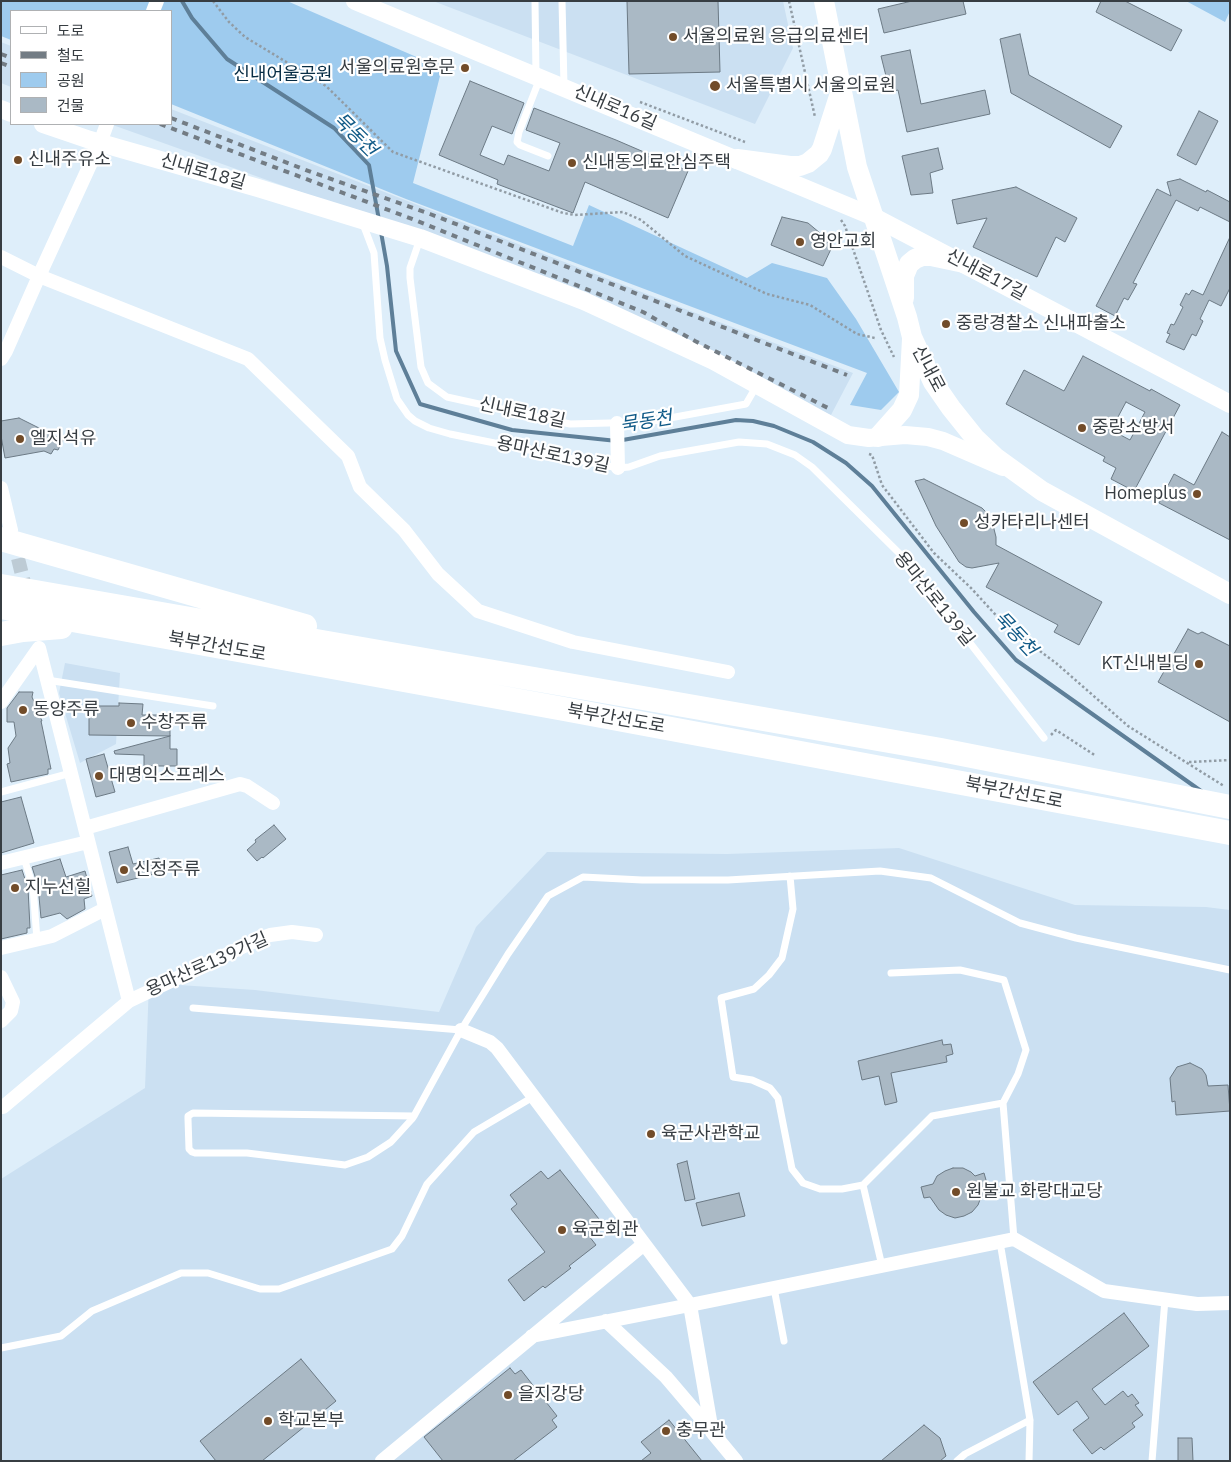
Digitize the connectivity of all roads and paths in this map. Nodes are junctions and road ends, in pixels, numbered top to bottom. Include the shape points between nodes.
1 (213, 1) edge
2 (355, 1) edge
3 (534, 1) edge
4 (562, 1) edge
5 (789, 1) edge
6 (824, 1) edge
7 (538, 77) junction
8 (564, 87) junction
9 (842, 88) junction
10 (634, 100) dead end
11 (816, 117) dead end
12 (46, 125) edge
13 (107, 125) edge
14 (100, 143) junction
15 (752, 145) dead end
16 (548, 156) dead end
17 (737, 159) junction
18 (838, 217) dead end
19 (874, 217) junction
20 (361, 220) junction
21 (420, 238) junction
22 (1, 257) edge
23 (964, 263) junction
24 (39, 276) junction
25 (904, 308) junction
26 (912, 337) junction
27 (875, 338) dead end
28 (1, 358) edge
29 (897, 364) dead end
30 (757, 385) junction
31 (1230, 404) edge
32 (618, 423) junction
33 (875, 446) junction
34 (618, 468) junction
35 (1019, 474) junction
36 (1, 488) edge
37 (6, 535) edge
38 (1, 586) edge
39 (1230, 594) edge
40 (1, 608) edge
41 (93, 624) junction
42 (1, 634) edge
43 (400, 655) junction
44 (728, 672) dead end
45 (47, 680) junction
46 (1, 702) edge
47 (213, 706) dead end
48 (1056, 730) dead end
49 (1044, 738) dead end
50 (1096, 756) dead end
51 (1230, 760) edge
52 (1187, 762) junction
53 (71, 773) junction
54 (1230, 790) edge
55 (1, 792) edge
56 (273, 802) dead end
57 (1230, 807) edge
58 (85, 828) junction
59 (1230, 833) edge
60 (88, 842) junction
61 (24, 858) junction
62 (1, 863) edge
63 (790, 876) junction
64 (106, 909) junction
65 (316, 934) dead end
66 (37, 940) junction
67 (1, 948) edge
68 (1230, 970) edge
69 (891, 973) dead end
70 (1, 977) edge
71 (129, 1001) junction
72 (194, 1008) dead end
73 (1, 1021) edge
74 (461, 1030) junction
75 (533, 1097) junction
76 (1003, 1103) junction
77 (2, 1107) dead end
78 (414, 1116) junction
79 (863, 1185) junction
80 (1007, 1240) junction
81 (644, 1244) junction
82 (882, 1266) junction
83 (774, 1288) junction
84 (1165, 1299) junction
85 (1230, 1304) edge
86 (690, 1305) junction
87 (606, 1321) junction
88 (531, 1336) junction
89 (784, 1342) dead end
90 (1, 1348) edge
91 (1030, 1420) junction
92 (712, 1432) junction
93 (382, 1461) edge
94 (736, 1461) edge
95 (957, 1461) edge
96 (1029, 1461) edge
97 (1152, 1461) edge

1 - 27 path via 245,37 326,86 393,152 563,213 624,212 641,220 685,256 767,294 810,306 857,334
2 - 7 street, 신내로16길
3 - 7 lane
4 - 8 lane
5 - 11 path
6 - 9 main road, 신내로
7 - 8 street, 신내로16길
7 - 16 lane via 517,142
8 - 17 street, 신내로16길
9 - 17 main road via 820,152 808,163 790,166
9 - 19 main road, 신내로 via 857,166
10 - 15 path
12 - 14 street, 신내로18길
13 - 14 street
14 - 20 street, 신내로18길
14 - 24 street
17 - 19 street, 신내로16길
18 - 29 path
19 - 23 street, 신내로17길
19 - 25 main road, 신내로
20 - 21 street, 신내로18길
20 - 34 lane, 용마산로139길 via 374,252 380,338 385,360 397,398 408,416 429,428 450,434
21 - 30 street, 신내로18길 via 584,300 714,361
21 - 32 lane, 신내로18길 via 410,278 421,368 433,388 447,397 570,424
22 - 24 street
23 - 25 main road via 931,256 915,259 904,276
23 - 31 street, 신내로17길
24 - 28 street
24 - 44 street via 248,358 348,456 360,487 404,530 438,574 478,611 573,642
25 - 26 main road, 신내로
26 - 33 main road via 909,395
26 - 35 main road, 신내로 via 933,382 961,421 994,456
30 - 32 lane, 신내로18길 via 746,404 740,406 648,422
30 - 33 street, 신내로18길 via 840,432
32 - 34 street
33 - 35 street, 신내로18길 via 905,435 928,437
33 - 52 path via 882,484 934,553 1004,624 1056,663 1128,726
34 - 49 lane, 용마산로139길 via 660,456 739,442 768,444 795,455 812,467 903,557
35 - 39 main road, 신내로 via 1042,491
36 - 37 street
37 - 43 highway
38 - 43 highway, 북부간선도로
40 - 41 highway, 북부간선도로
41 - 42 highway
41 - 59 highway, 북부간선도로
43 - 57 highway, 북부간선도로 via 931,748
45 - 46 street, 용마산로139가길 via 39,648
45 - 47 lane
45 - 53 street, 용마산로139가길
48 - 50 path
51 - 52 path
52 - 54 path
53 - 55 lane
53 - 58 street, 용마산로139가길
56 - 58 street via 240,784
58 - 60 street, 용마산로139가길
60 - 61 street
60 - 64 street, 용마산로139가길
61 - 62 street
61 - 66 lane via 33,887
63 - 68 lane via 880,871 930,878 1020,923
63 - 74 lane via 728,880 583,878 548,896
63 - 79 lane via 792,910 782,958 754,989 721,998 733,1077 752,1080 770,1088 778,1098 792,1170 803,1183 820,1189
64 - 66 street via 61,933
64 - 71 street, 용마산로139가길
65 - 71 street, 용마산로139가길 via 292,932 270,935
66 - 67 street
69 - 76 lane via 960,970 1004,980 1026,1050
70 - 73 street via 13,1002 11,1011
71 - 77 street, 용마산로139가길
72 - 74 lane
74 - 75 street via 490,1042
74 - 78 lane
75 - 81 street
75 - 90 lane via 474,1132 427,1184 402,1236 392,1249 279,1289 260,1289 208,1273 181,1273 92,1311 61,1336
76 - 79 lane via 932,1116
76 - 80 lane
78 - 78 lane via 391,1142 368,1157 345,1165 247,1153 195,1153 189,1149 188,1116 193,1113
79 - 82 lane
80 - 82 street
80 - 84 street via 1104,1291
80 - 91 lane
81 - 86 street
81 - 88 street
82 - 83 street
83 - 86 street
83 - 89 lane
84 - 85 street via 1197,1304
84 - 97 lane
86 - 87 street
86 - 92 street
87 - 88 street
87 - 92 street via 666,1377
88 - 93 street
91 - 95 lane
91 - 96 lane
92 - 94 street

